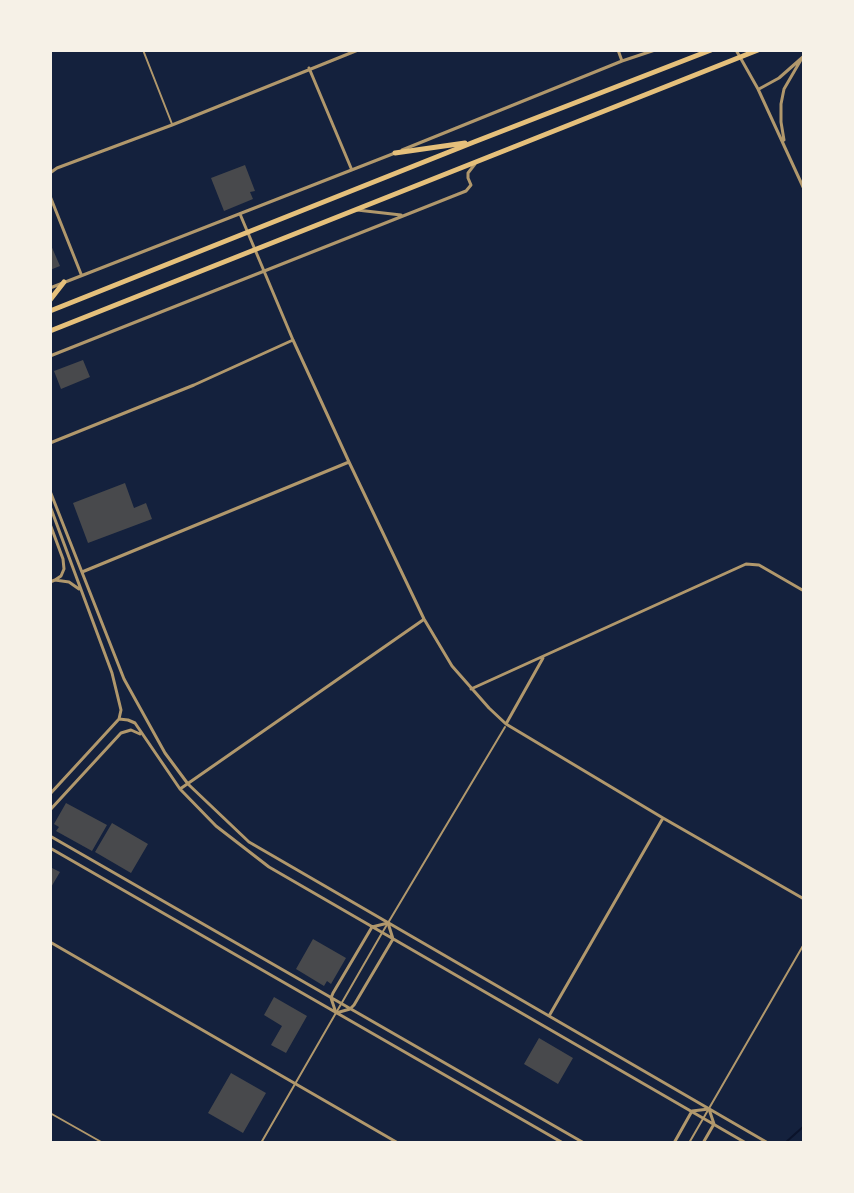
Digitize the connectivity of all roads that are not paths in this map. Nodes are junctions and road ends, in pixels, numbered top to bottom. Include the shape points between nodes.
1 (143, 50) edge
2 (358, 50) edge
3 (618, 50) edge
4 (655, 50) edge
5 (711, 50) edge
6 (736, 50) edge
7 (758, 50) edge
8 (803, 57) edge
9 (740, 58) junction
10 (622, 61) junction
11 (309, 68) junction
12 (758, 89) junction
13 (172, 125) junction
14 (474, 142) junction
15 (785, 148) junction
16 (395, 153) junction
17 (478, 161) junction
18 (351, 169) junction
19 (50, 173) edge
20 (804, 189) edge
21 (50, 196) edge
22 (354, 210) junction
23 (240, 214) junction
24 (405, 215) junction
25 (248, 233) junction
26 (255, 249) junction
27 (265, 271) junction
28 (81, 275) junction
29 (64, 282) junction
30 (50, 288) edge
31 (50, 300) edge
32 (50, 311) edge
33 (50, 331) edge
34 (293, 340) junction
35 (50, 356) edge
36 (50, 443) edge
37 (349, 462) junction
38 (50, 491) edge
39 (50, 506) edge
40 (50, 524) edge
41 (82, 572) junction
42 (52, 581) edge
43 (804, 591) edge
44 (82, 592) junction
45 (424, 619) junction
46 (543, 658) junction
47 (471, 689) junction
48 (119, 719) junction
49 (506, 724) junction
50 (142, 735) junction
51 (65, 778) junction
52 (188, 784) junction
53 (180, 789) junction
54 (67, 791) junction
55 (50, 794) edge
56 (50, 810) edge
57 (663, 818) junction
58 (50, 836) edge
59 (50, 848) edge
60 (84, 855) junction
61 (78, 864) junction
62 (804, 899) edge
63 (388, 923) junction
64 (372, 927) junction
65 (382, 933) junction
66 (221, 935) junction
67 (393, 939) junction
68 (50, 942) edge
69 (216, 944) junction
70 (804, 944) edge
71 (331, 998) junction
72 (341, 1004) junction
73 (350, 1009) junction
74 (336, 1013) junction
75 (549, 1016) junction
76 (295, 1084) junction
77 (709, 1109) junction
78 (692, 1111) junction
79 (50, 1113) edge
80 (703, 1118) junction
81 (714, 1124) junction
82 (103, 1143) edge
83 (261, 1143) edge
84 (398, 1143) edge
85 (563, 1143) edge
86 (584, 1143) edge
87 (674, 1143) edge
88 (689, 1143) edge
89 (703, 1143) edge
90 (746, 1143) edge
91 (768, 1143) edge

1 - 13 lane
2 - 11 street
3 - 10 street
4 - 10 street
5 - 14 main road
6 - 9 street
7 - 9 main road
8 - 12 street
8 - 15 street via 781,104
9 - 12 street
9 - 17 main road
10 - 16 street
11 - 13 street
11 - 18 street
12 - 15 street
13 - 19 street
14 - 16 main road
14 - 25 main road
15 - 20 street
16 - 18 street
17 - 22 main road
17 - 24 street via 468,173 469,189
18 - 23 street
21 - 28 street
22 - 24 street
22 - 26 main road
23 - 25 street
23 - 28 street
24 - 27 street
25 - 26 street
25 - 32 main road
26 - 27 street
26 - 33 main road
27 - 34 street
27 - 35 street
28 - 29 street
29 - 30 street
29 - 31 main road
34 - 36 street
34 - 37 street
37 - 41 street
37 - 45 street
38 - 41 street
39 - 44 street
40 - 42 street via 64,569
41 - 52 street via 124,679
42 - 44 street via 69,582
43 - 46 street via 759,565 746,564
44 - 48 street via 119,696
45 - 47 street
45 - 52 street
46 - 47 street
46 - 49 street
47 - 49 street
48 - 50 street via 135,723
48 - 51 street
49 - 57 street
49 - 63 lane
50 - 53 street
50 - 54 street via 121,733
51 - 54 street
51 - 55 street
52 - 53 street
52 - 63 street via 249,842
53 - 64 street via 216,826 269,867
54 - 56 street
57 - 62 street
57 - 75 street
58 - 60 street
59 - 61 street
60 - 61 street
60 - 66 street
61 - 69 street
63 - 64 street
63 - 65 lane
63 - 67 street
63 - 75 street
64 - 65 street
64 - 71 street
65 - 67 street
65 - 72 lane
66 - 69 street
66 - 71 street
67 - 73 street
67 - 78 street
68 - 76 street
69 - 74 street
70 - 77 lane
71 - 72 street
71 - 74 street
72 - 73 street
72 - 74 lane
73 - 74 street
73 - 86 street
74 - 76 lane
74 - 85 street
75 - 77 street
76 - 83 lane
76 - 84 street
77 - 78 street
77 - 80 lane
77 - 81 street
77 - 91 street
78 - 80 street
78 - 87 street
79 - 82 lane
80 - 81 street
80 - 88 lane
81 - 89 street
81 - 90 street

